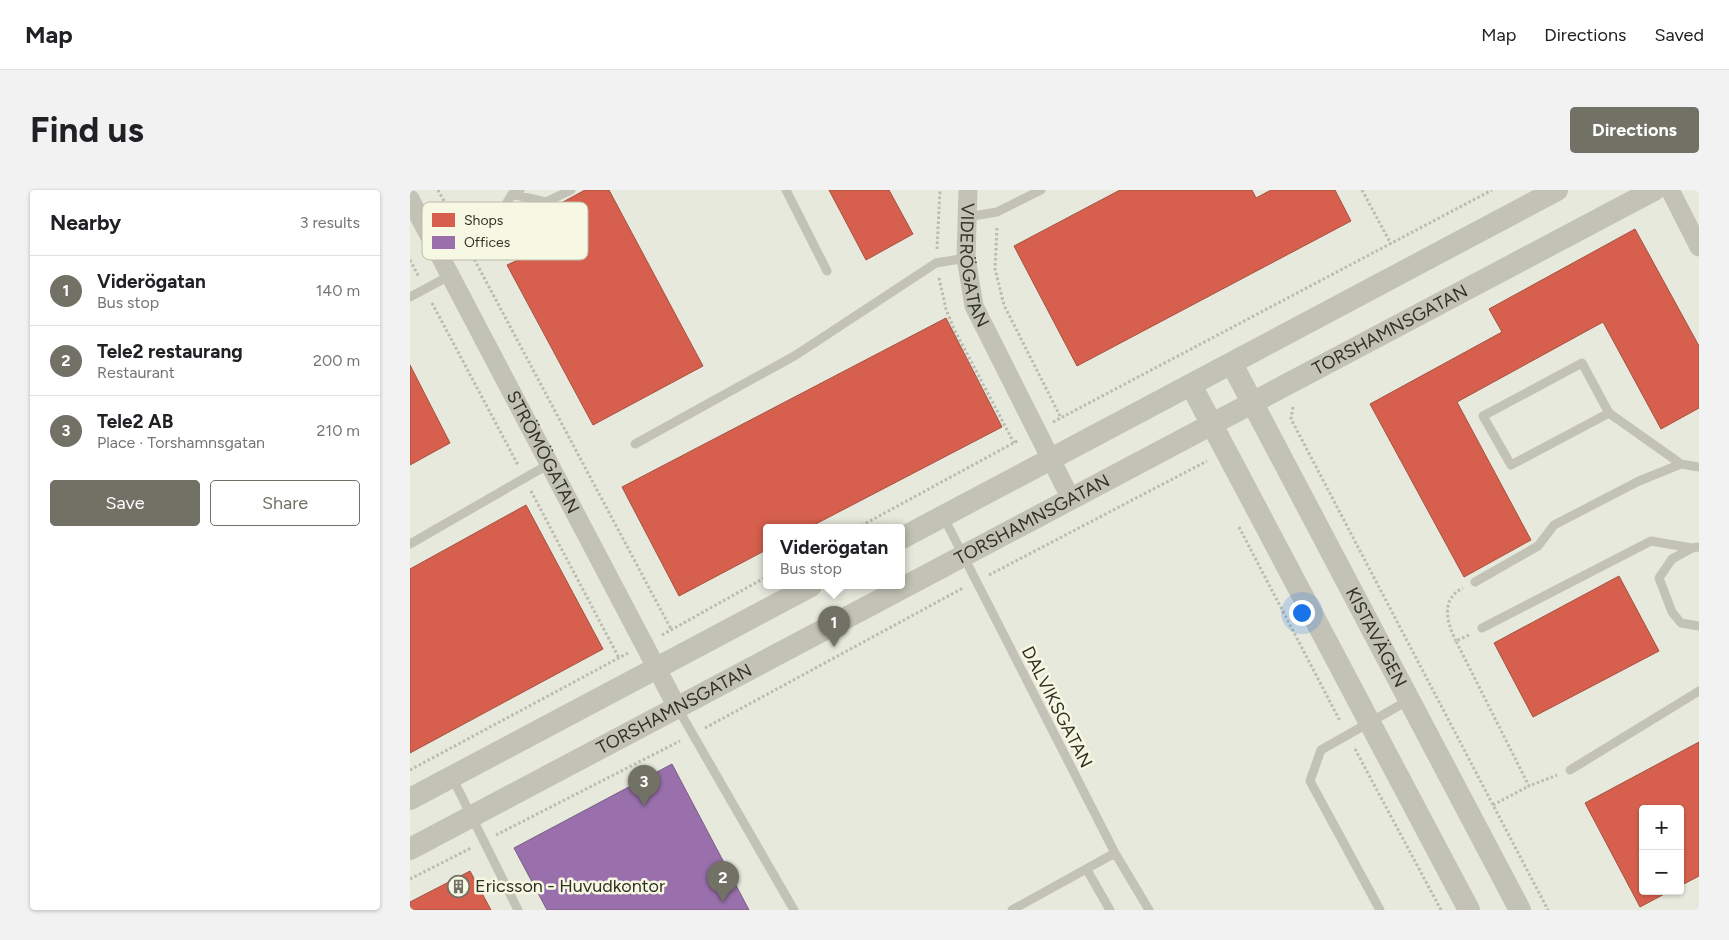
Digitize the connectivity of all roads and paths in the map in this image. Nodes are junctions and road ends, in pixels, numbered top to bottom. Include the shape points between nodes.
1 (438, 190) edge
2 (571, 190) edge
3 (786, 190) edge
4 (968, 190) edge
5 (1041, 190) edge
6 (1362, 190) edge
7 (1492, 190) edge
8 (1557, 190) edge
9 (1654, 190) edge
10 (1670, 190) edge
11 (516, 192) edge
12 (410, 199) edge
13 (444, 202) edge
14 (997, 212) junction
15 (967, 216) junction
16 (422, 221) edge
17 (1391, 244) junction
18 (1699, 247) edge
19 (966, 258) junction
20 (410, 260) edge
21 (443, 260) edge
22 (475, 260) edge
23 (827, 271) dead end
24 (451, 275) junction
25 (425, 289) junction
26 (410, 297) edge
27 (1232, 364) junction
28 (1191, 385) junction
29 (1252, 402) junction
30 (1609, 413) junction
31 (1061, 418) junction
32 (1291, 419) dead end
33 (1004, 424) dead end
34 (1211, 424) junction
35 (1037, 431) junction
36 (1014, 443) junction
37 (635, 444) dead end
38 (1051, 459) junction
39 (549, 464) junction
40 (1681, 464) junction
41 (1699, 467) edge
42 (1210, 471) dead end
43 (525, 478) junction
44 (1070, 499) junction
45 (943, 516) junction
46 (864, 524) edge
47 (1237, 524) dead end
48 (905, 536) edge
49 (410, 544) edge
50 (1695, 548) edge
51 (962, 556) junction
52 (763, 580) edge
53 (975, 582) junction
54 (1474, 582) joint
55 (905, 586) edge
56 (805, 589) edge
57 (900, 589) edge
58 (1699, 626) edge
59 (1482, 628) joint
60 (671, 629) junction
61 (1456, 641) junction
62 (643, 645) junction
63 (619, 658) junction
64 (656, 668) junction
65 (1699, 691) edge
66 (1409, 700) junction
67 (677, 707) junction
68 (1370, 722) junction
69 (1347, 734) junction
70 (692, 735) junction
71 (410, 770) edge
72 (1570, 770) joint
73 (452, 776) junction
74 (1529, 786) junction
75 (410, 799) edge
76 (1493, 805) junction
77 (471, 816) junction
78 (484, 842) junction
79 (410, 849) edge
80 (1114, 853) junction
81 (1087, 870) junction
82 (410, 879) edge
83 (518, 910) edge
84 (794, 910) edge
85 (1012, 910) edge
86 (1110, 910) edge
87 (1148, 910) edge
88 (1380, 910) edge
89 (1440, 910) edge
90 (1469, 910) edge
91 (1520, 910) edge
92 (1548, 910) edge

1 - 13 path
2 - 11 lane via 546,202
3 - 23 lane
4 - 15 street, VIDERÖGATAN
5 - 14 lane
6 - 17 path
7 - 17 path
8 - 27 street
9 - 29 street, TORSHAMNSGATAN
10 - 18 street
12 - 16 street, STRÖMÖGATAN
14 - 15 lane
14 - 31 path via 995,269 1004,305
15 - 19 street, VIDERÖGATAN
17 - 31 path
19 - 35 street, VIDERÖGATAN via 980,323
19 - 37 lane via 936,263 796,355
20 - 25 path
21 - 24 street, STRÖMÖGATAN
22 - 60 path
24 - 25 lane
24 - 39 street, STRÖMÖGATAN
25 - 26 lane
25 - 43 path
27 - 28 street
27 - 29 street, KISTAVÄGEN
28 - 34 street
28 - 38 street
29 - 34 street, TORSHAMNSGATAN
29 - 66 street, KISTAVÄGEN
30 - 30 lane via 1582,362 1483,416 1511,465
30 - 40 lane
31 - 35 path
32 - 76 path
33 - 36 path
34 - 44 street, TORSHAMNSGATAN
34 - 68 street
35 - 36 path
35 - 38 street, VIDERÖGATAN
36 - 46 path
38 - 44 street, VIDERÖGATAN
38 - 45 street
39 - 43 lane
39 - 62 street, STRÖMÖGATAN
40 - 41 lane
40 - 54 lane via 1639,481 1554,526 1538,546
42 - 53 path via 1205,462
43 - 49 lane
43 - 63 path
44 - 51 street, TORSHAMNSGATAN
45 - 48 street
45 - 51 lane, DALVIKSGATAN
47 - 69 path
50 - 58 lane via 1672,560 1658,578 1672,612 1681,623
50 - 59 lane via 1651,541
51 - 53 lane, DALVIKSGATAN
51 - 55 street, TORSHAMNSGATAN
52 - 60 path
53 - 70 path
53 - 80 lane, DALVIKSGATAN
54 - 61 path via 1459,590 1448,606 1448,624
56 - 64 street
57 - 67 street, TORSHAMNSGATAN
59 - 61 path
60 - 62 path
61 - 74 path
62 - 63 path
62 - 64 street, STRÖMÖGATAN
63 - 71 path
64 - 67 street, STRÖMÖGATAN
64 - 73 street
65 - 72 lane
66 - 68 lane
66 - 91 street, KISTAVÄGEN
67 - 70 lane
67 - 77 street, TORSHAMNSGATAN
68 - 69 lane
68 - 90 street
69 - 88 lane via 1321,750 1310,782
69 - 89 path
70 - 78 path
70 - 84 lane
72 - 74 path
73 - 75 street
73 - 77 lane
74 - 76 path
76 - 92 path
77 - 78 lane
77 - 79 street, TORSHAMNSGATAN
78 - 82 path
78 - 83 lane
80 - 81 lane
80 - 87 lane, DALVIKSGATAN
81 - 85 lane
81 - 86 lane

